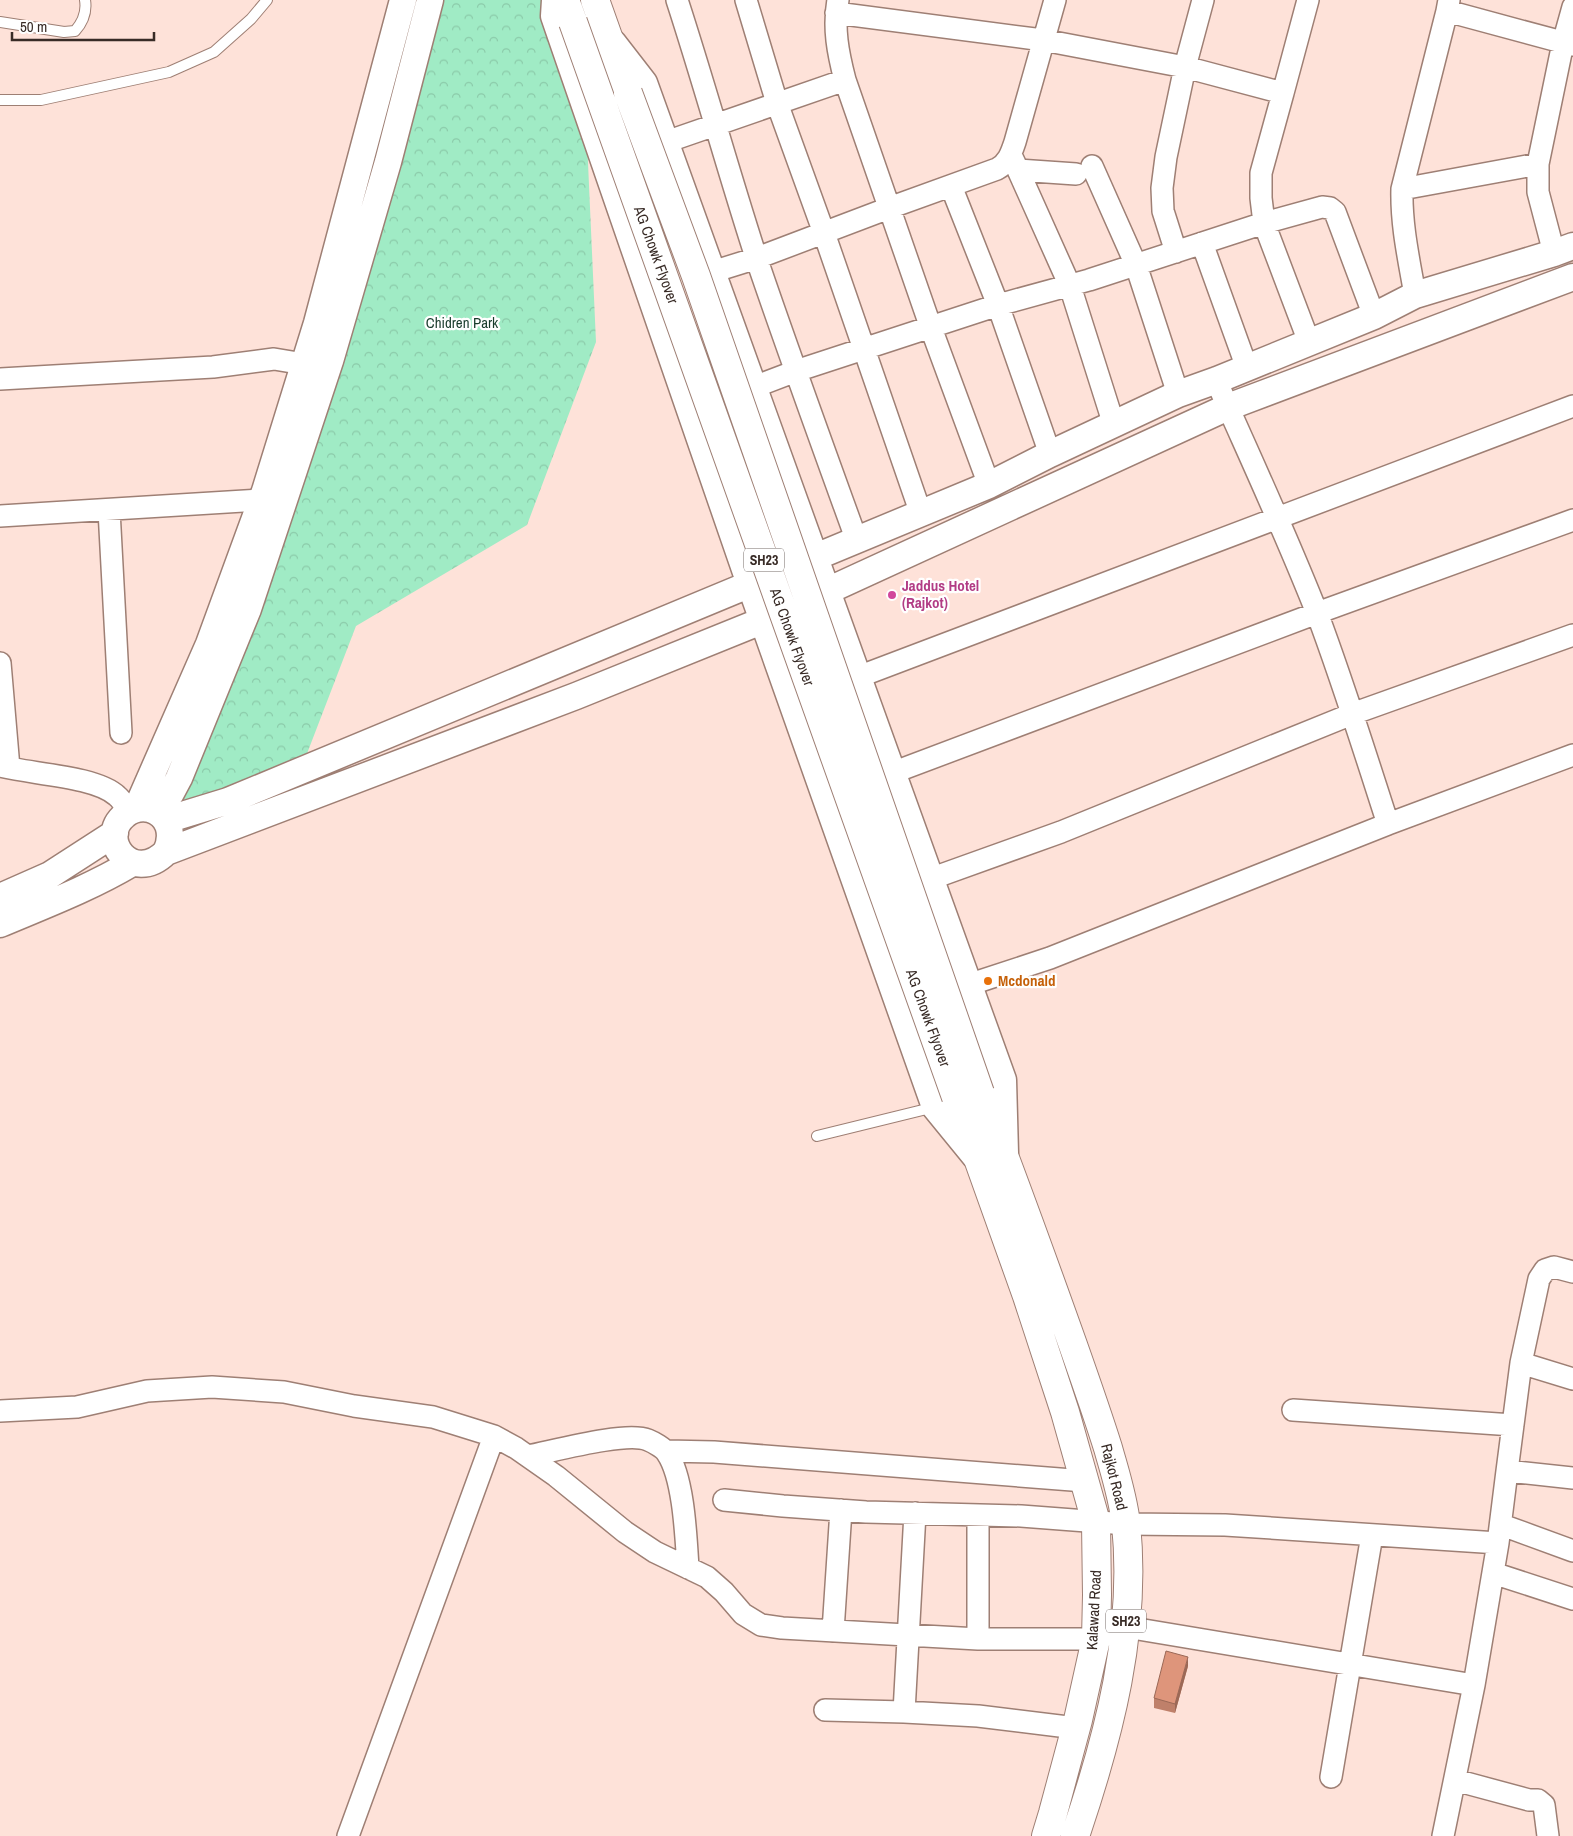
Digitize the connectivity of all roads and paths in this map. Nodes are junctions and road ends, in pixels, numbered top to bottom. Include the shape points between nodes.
1 (85, 0) edge
2 (267, 0) edge
3 (402, 0) edge
4 (430, 0) edge
5 (555, 0) edge
6 (595, 0) edge
7 (677, 0) edge
8 (746, 0) edge
9 (1055, 0) edge
10 (1203, 0) edge
11 (1308, 0) edge
12 (1448, 5) edge
13 (837, 6) edge
14 (1573, 7) edge
15 (569, 11) edge
16 (0, 22) edge
17 (605, 32) junction
18 (1043, 40) junction
19 (1568, 44) edge
20 (1185, 67) junction
21 (845, 80) junction
22 (1283, 92) junction
23 (0, 100) edge
24 (777, 103) junction
25 (715, 125) junction
26 (666, 142) junction
27 (1015, 163) junction
28 (1538, 164) junction
29 (951, 186) junction
30 (1402, 189) junction
31 (889, 208) junction
32 (1264, 223) junction
33 (824, 233) junction
34 (1202, 243) junction
35 (1563, 250) edge
36 (1176, 252) junction
37 (757, 258) junction
38 (1136, 266) junction
39 (712, 272) junction
40 (1573, 277) edge
41 (1070, 286) junction
42 (1415, 295) junction
43 (998, 305) junction
44 (1374, 316) junction
45 (931, 328) junction
46 (1309, 342) junction
47 (865, 349) junction
48 (304, 364) junction
49 (1247, 368) junction
50 (796, 371) junction
51 (0, 379) edge
52 (1216, 380) junction
53 (754, 387) junction
54 (1178, 394) junction
55 (1573, 406) edge
56 (1228, 407) junction
57 (1114, 424) junction
58 (1050, 454) junction
59 (989, 485) junction
60 (262, 500) junction
61 (109, 510) junction
62 (921, 514) junction
63 (0, 516) edge
64 (1278, 518) junction
65 (1573, 520) edge
66 (857, 541) junction
67 (815, 557) junction
68 (750, 584) junction
69 (827, 592) junction
70 (1317, 613) junction
71 (764, 620) junction
72 (1573, 635) edge
73 (0, 663) edge
74 (858, 677) junction
75 (1352, 714) junction
76 (120, 733) dead end
77 (1573, 755) edge
78 (4, 767) edge
79 (892, 773) junction
80 (147, 813) junction
81 (1388, 824) junction
82 (114, 834) junction
83 (166, 852) junction
84 (132, 862) junction
85 (930, 879) junction
86 (0, 897) edge
87 (0, 924) edge
88 (968, 985) junction
89 (957, 1099) junction
90 (817, 1136) dead end
91 (1006, 1158) junction
92 (1573, 1272) edge
93 (1521, 1363) junction
94 (1573, 1379) edge
95 (1293, 1410) dead end
96 (0, 1412) edge
97 (1065, 1412) joint
98 (1514, 1425) junction
99 (494, 1436) junction
100 (666, 1451) junction
101 (528, 1456) junction
102 (1508, 1471) junction
103 (1573, 1478) edge
104 (1085, 1481) junction
105 (724, 1500) dead end
106 (841, 1510) junction
107 (915, 1513) junction
108 (978, 1515) junction
109 (1096, 1522) junction
110 (1126, 1524) junction
111 (1372, 1534) junction
112 (1500, 1534) junction
113 (1573, 1551) edge
114 (688, 1568) junction
115 (1493, 1573) junction
116 (1573, 1599) edge
117 (1126, 1626) junction
118 (833, 1631) junction
119 (907, 1634) junction
120 (978, 1639) junction
121 (1096, 1639) junction
122 (1349, 1664) junction
123 (1474, 1685) junction
124 (825, 1710) dead end
125 (904, 1712) junction
126 (1076, 1728) junction
127 (1331, 1777) dead end
128 (1455, 1780) junction
129 (348, 1836) edge
130 (1046, 1836) edge
131 (1075, 1836) edge
132 (1443, 1836) edge
133 (1548, 1836) edge

1 - 16 lane via 82,23 75,31
2 - 23 lane via 214,52 169,72 41,100
3 - 48 street via 345,222
4 - 80 street via 386,172 330,361 248,609 179,778 171,793
5 - 68 street via 554,16
6 - 17 main road, SH23
7 - 25 street
8 - 24 street
9 - 18 street
10 - 20 street
11 - 22 street
12 - 19 street
12 - 30 street
13 - 18 street
13 - 21 street via 837,47
14 - 19 street
15 - 89 main road, AG Chowk Flyover / SH23, bridge
17 - 26 street via 644,83
17 - 89 main road, AG Chowk Flyover / SH23, bridge via 696,276
18 - 20 street
18 - 27 street
19 - 28 street
20 - 22 street
20 - 36 street via 1162,188 1163,211
21 - 24 street
21 - 31 street
22 - 32 street via 1261,173
24 - 25 street
24 - 33 street
25 - 26 street
25 - 37 street
26 - 39 street
27 - 29 street
27 - 38 street via 1084,170
27 - 41 street
28 - 30 street
28 - 35 street via 1538,192
29 - 31 street
29 - 43 street
30 - 42 street via 1401,208
31 - 33 street
31 - 45 street
32 - 34 street
32 - 44 street via 1322,207 1336,212
32 - 46 street
33 - 37 street
33 - 47 street
34 - 36 street
34 - 49 street
35 - 42 street
36 - 38 street
37 - 39 street
37 - 50 street
38 - 41 street
38 - 54 street
39 - 53 street
40 - 56 street
41 - 43 street
41 - 57 street
42 - 44 street
43 - 45 street
43 - 58 street
44 - 46 street
45 - 47 street
45 - 59 street
46 - 49 street
47 - 50 street
47 - 62 street
48 - 51 street via 274,359 214,368
48 - 60 street
49 - 52 street
50 - 53 street
50 - 66 street
52 - 54 street
52 - 56 street
53 - 67 street
54 - 57 street
55 - 64 street
56 - 64 street
56 - 69 street
57 - 58 street
58 - 59 street
59 - 62 street
60 - 61 street
60 - 80 street
61 - 63 street
61 - 76 street
62 - 66 street
64 - 70 street
64 - 74 street
65 - 70 street
66 - 67 street
67 - 68 street
67 - 69 street
68 - 71 street
68 - 80 street via 228,801
69 - 71 street
69 - 74 street
70 - 75 street
70 - 79 street
71 - 83 street via 576,696
71 - 89 street
72 - 75 street
73 - 78 street
74 - 79 street
75 - 81 street
75 - 85 street via 1061,832
77 - 81 street
78 - 80 street via 91,782
79 - 85 street
80 - 82 street via 122,817
80 - 83 street via 169,825 170,844
81 - 88 street via 1050,958
82 - 84 street via 118,851
82 - 86 street via 50,875
83 - 84 street via 151,863 141,865
84 - 87 street via 84,889
85 - 88 street
88 - 91 street via 1002,1080
89 - 90 lane
89 - 91 main road, AG Chowk Flyover / SH23
89 - 97 main road, AG Chowk Flyover / SH23
91 - 110 main road, Rajkot Road / SH23 via 1094,1403 1121,1493
92 - 93 street via 1554,1267 1545,1270 1539,1279
93 - 94 street
93 - 98 street
95 - 98 street
96 - 99 street via 77,1407 147,1390 212,1387 284,1392 433,1417
97 - 104 main road, Kalawad Road / SH23
98 - 102 street
99 - 101 street
99 - 129 street
100 - 101 street via 648,1439 623,1437
100 - 104 street
100 - 114 street via 675,1469 686,1522
101 - 114 street via 625,1532
102 - 103 street
102 - 112 street
104 - 109 main road, Kalawad Road / SH23
105 - 106 street
106 - 107 street
106 - 118 street
107 - 108 street
107 - 119 street
108 - 109 street
108 - 120 street
109 - 110 street
109 - 121 main road, Kalawad Road / SH23
110 - 111 street via 1225,1525
110 - 117 main road, Rajkot Road / SH23
111 - 112 street
111 - 122 street
112 - 113 street
112 - 115 street
114 - 118 street via 707,1577 743,1614 761,1625
115 - 116 street
115 - 123 street
117 - 121 street
117 - 122 street
117 - 131 main road, Rajkot Road / SH23 via 1116,1692
118 - 119 street
119 - 120 street
119 - 125 street
120 - 121 street
121 - 126 main road, Kalawad Road / SH23
122 - 123 street
122 - 127 street
123 - 128 street
124 - 125 street
125 - 126 street via 978,1716
126 - 130 main road, Kalawad Road / SH23
128 - 132 street
128 - 133 street via 1538,1800 1544,1804

